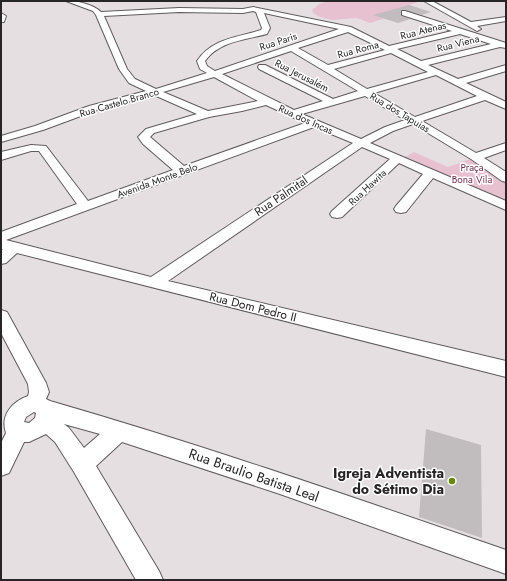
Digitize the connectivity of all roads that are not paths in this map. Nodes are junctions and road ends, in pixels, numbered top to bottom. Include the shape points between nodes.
1 (69, 1) edge
2 (430, 3) edge
3 (257, 6) edge
4 (276, 6) dead end
5 (270, 12) junction
6 (99, 14) junction
7 (1, 15) edge
8 (506, 19) edge
9 (1, 20) edge
10 (469, 25) junction
11 (348, 29) junction
12 (461, 31) junction
13 (504, 45) edge
14 (292, 48) junction
15 (392, 49) junction
16 (421, 64) junction
17 (262, 67) dead end
18 (328, 68) junction
19 (506, 68) edge
20 (437, 72) junction
21 (214, 74) junction
22 (458, 82) junction
23 (155, 92) junction
24 (368, 92) junction
25 (486, 96) junction
26 (268, 101) junction
27 (332, 102) junction
28 (504, 103) edge
29 (293, 113) junction
30 (207, 114) junction
31 (414, 121) junction
32 (314, 123) junction
33 (1, 139) edge
34 (361, 142) junction
35 (506, 146) edge
36 (1, 156) edge
37 (475, 157) junction
38 (397, 159) junction
39 (182, 171) junction
40 (431, 172) junction
41 (506, 178) edge
42 (85, 206) junction
43 (506, 206) edge
44 (401, 209) dead end
45 (337, 214) dead end
46 (1, 237) edge
47 (8, 245) edge
48 (1, 259) edge
49 (153, 283) junction
50 (1, 317) edge
51 (506, 369) edge
52 (42, 411) junction
53 (11, 424) edge
54 (120, 430) junction
55 (82, 464) junction
56 (1, 465) edge
57 (506, 562) edge
58 (150, 580) edge

1 - 6 street via 95,10
2 - 10 street
2 - 12 street via 405,13
3 - 5 street
3 - 6 street via 243,11 179,10
3 - 21 street, Rua dos Incas via 266,28 264,32 212,48 201,61 203,67
4 - 5 street
5 - 11 street
6 - 23 street via 123,69 132,81
7 - 9 street
8 - 10 street
10 - 13 street
11 - 14 street, Rua Paris
11 - 15 street
12 - 13 street
12 - 15 street, Rua Atenas
13 - 16 street, Rua Viena
14 - 18 street, Rua dos Tapuias
14 - 21 street, Rua Paris
15 - 16 street
15 - 18 street, Rua Roma
16 - 20 street
17 - 27 street, Rua Jerusalém
18 - 24 street, Rua dos Tapuias
19 - 22 street
20 - 22 street
20 - 24 street
21 - 23 street, Rua Castelo Branco
21 - 26 street, Rua dos Incas
22 - 25 street
23 - 30 street
23 - 33 street, Rua Castelo Branco via 93,108
24 - 27 street
24 - 31 street, Rua dos Tapuias
25 - 28 street
25 - 31 street, Rua Palmital
26 - 29 street, Rua dos Incas
26 - 30 street
27 - 29 street
29 - 32 street, Rua dos Incas
30 - 39 street via 150,131 144,137
31 - 34 street, Rua Palmital via 378,133
31 - 37 street, Rua dos Tapuias
32 - 34 street, Rua dos Incas
32 - 39 street, Avenida Monte Belo
34 - 38 street, Rua dos Incas
34 - 49 street, Rua Palmital
35 - 37 street
36 - 42 street via 38,147 44,151
37 - 41 street, Rua dos Tapuias
38 - 40 street, Rua dos Incas
38 - 45 street, Rua Hawita
39 - 42 street, Avenida Monte Belo
40 - 43 street, Rua dos Incas
40 - 44 street
42 - 46 street, Avenida Monte Belo
47 - 48 street
47 - 49 street, Rua Dom Pedro II
49 - 51 street, Rua Dom Pedro II
50 - 52 street via 37,383
52 - 53 street via 28,405 21,408
52 - 54 street, Rua Braulio Batista Leal
52 - 55 street
53 - 56 street
54 - 55 street
54 - 57 street, Rua Braulio Batista Leal
55 - 58 street

